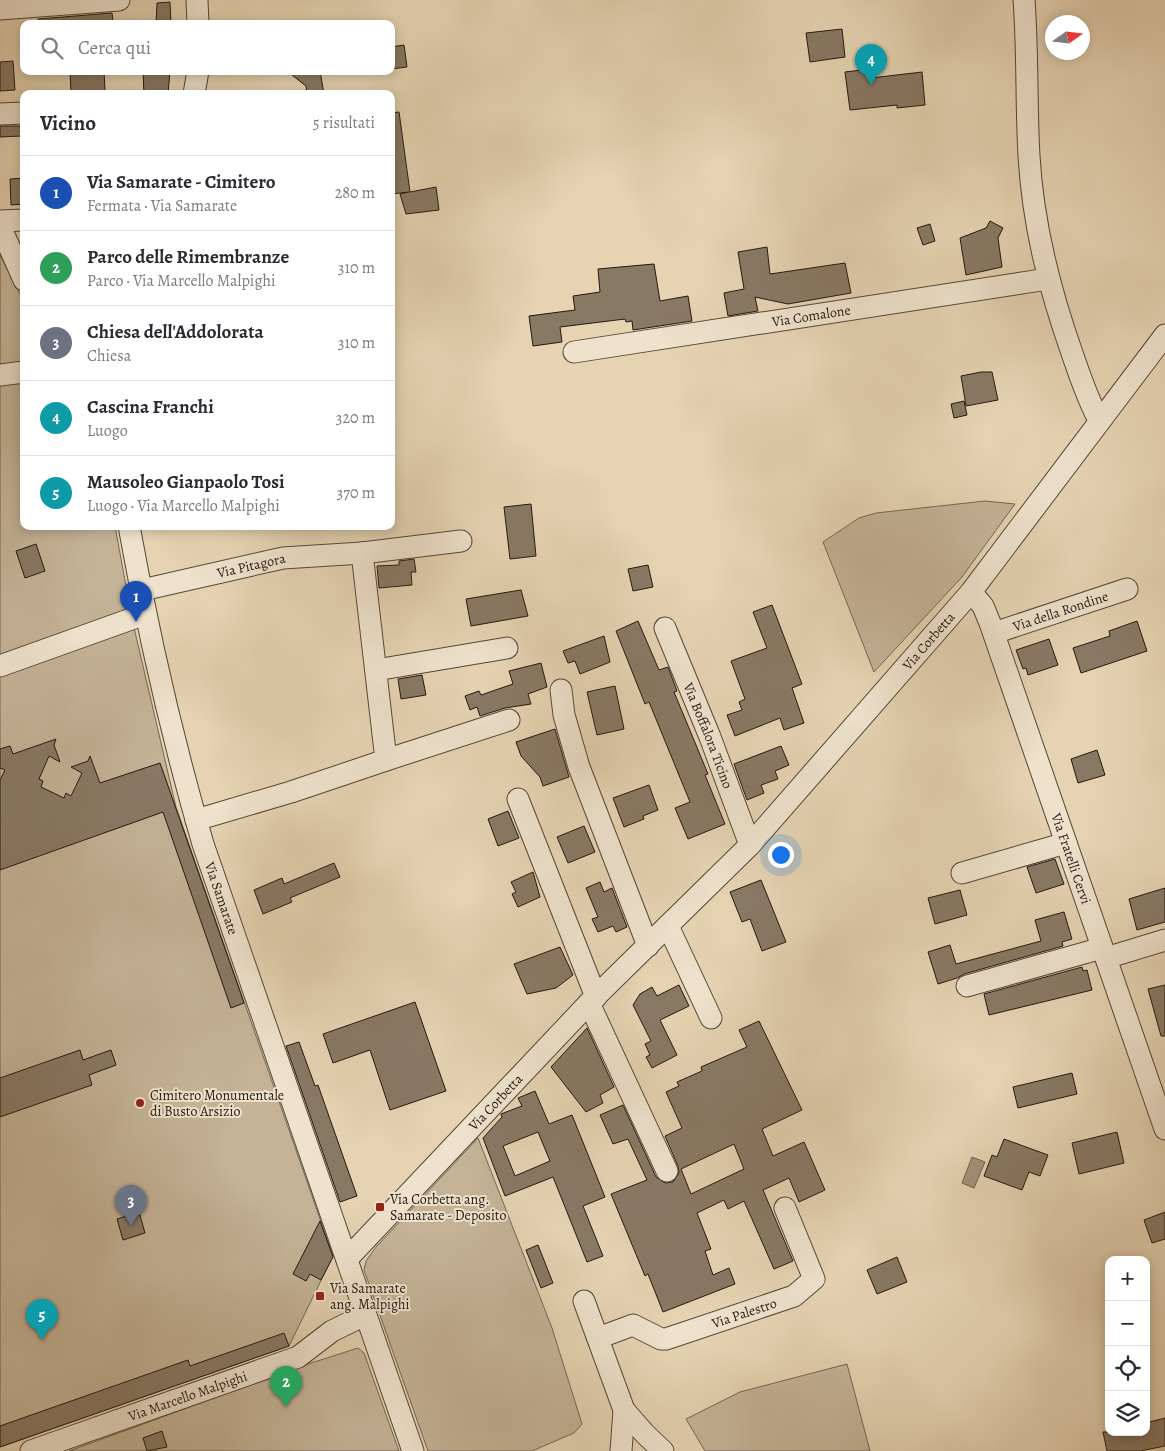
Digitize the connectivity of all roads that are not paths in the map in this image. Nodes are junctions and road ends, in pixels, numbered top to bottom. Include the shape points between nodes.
1 (119, 0) edge
2 (198, 0) edge
3 (1024, 0) edge
4 (0, 9) edge
5 (198, 20) edge
6 (197, 75) edge
7 (195, 90) edge
8 (20, 113) edge
9 (0, 114) edge
10 (20, 220) edge
11 (0, 221) edge
12 (0, 226) edge
13 (20, 271) edge
14 (1048, 279) junction
15 (1165, 335) edge
16 (574, 352) dead end
17 (20, 372) edge
18 (0, 375) edge
19 (1099, 420) junction
20 (130, 530) edge
21 (461, 541) dead end
22 (362, 553) junction
23 (1127, 589) dead end
24 (142, 590) junction
25 (971, 592) junction
26 (134, 618) dead end
27 (665, 628) dead end
28 (994, 633) junction
29 (507, 648) dead end
30 (0, 666) edge
31 (376, 670) junction
32 (561, 690) dead end
33 (509, 720) dead end
34 (386, 760) junction
35 (518, 798) dead end
36 (196, 820) junction
37 (1066, 843) junction
38 (750, 845) junction
39 (962, 873) dead end
40 (668, 926) junction
41 (1165, 940) edge
42 (648, 946) junction
43 (1104, 953) junction
44 (967, 986) dead end
45 (593, 1000) junction
46 (711, 1018) dead end
47 (1157, 1081) edge
48 (1165, 1129) edge
49 (667, 1171) dead end
50 (785, 1208) dead end
51 (347, 1259) junction
52 (584, 1301) dead end
53 (365, 1315) junction
54 (598, 1338) junction
55 (624, 1410) junction
56 (31, 1451) edge
57 (413, 1451) edge
58 (621, 1451) edge
59 (664, 1451) edge

1 - 4 street
2 - 5 street
3 - 14 street via 1029,156 1037,230
6 - 7 street
8 - 9 street
10 - 11 street
12 - 13 street
14 - 16 street, Via Comalone
14 - 19 street via 1086,392
15 - 19 street, Via Corbetta
17 - 18 street
19 - 25 street, Via Corbetta
20 - 24 street, Via Samarate
21 - 22 street, Via Pitagora
22 - 24 street, Via Pitagora via 283,558
22 - 31 street
23 - 28 street, Via della Rondine
24 - 36 street, Via Samarate
25 - 28 street, Via Fratelli Cervi via 983,606
25 - 38 street, Via Corbetta
26 - 30 street
27 - 38 street, Via Boffalora Ticino
28 - 37 street, Via Fratelli Cervi
29 - 31 street
31 - 34 street
32 - 42 street via 578,767
33 - 34 street
34 - 36 street
35 - 45 street
36 - 51 street, Via Samarate
37 - 39 street
37 - 43 street, Via Fratelli Cervi
38 - 40 street, Via Corbetta
40 - 42 street, Via Corbetta
40 - 46 street
41 - 43 street
42 - 45 street, Via Corbetta
43 - 44 street
43 - 47 street, Via Fratelli Cervi
45 - 49 street
45 - 51 street, Via Corbetta
47 - 48 street, Via Fratelli Cervi
50 - 54 street, Via Palestro via 814,1279 794,1296 666,1339 634,1325
51 - 53 street
52 - 54 street
53 - 56 street, Via Marcello Malpighi via 332,1331 298,1358
53 - 57 street
54 - 55 street
55 - 58 street
55 - 59 street

